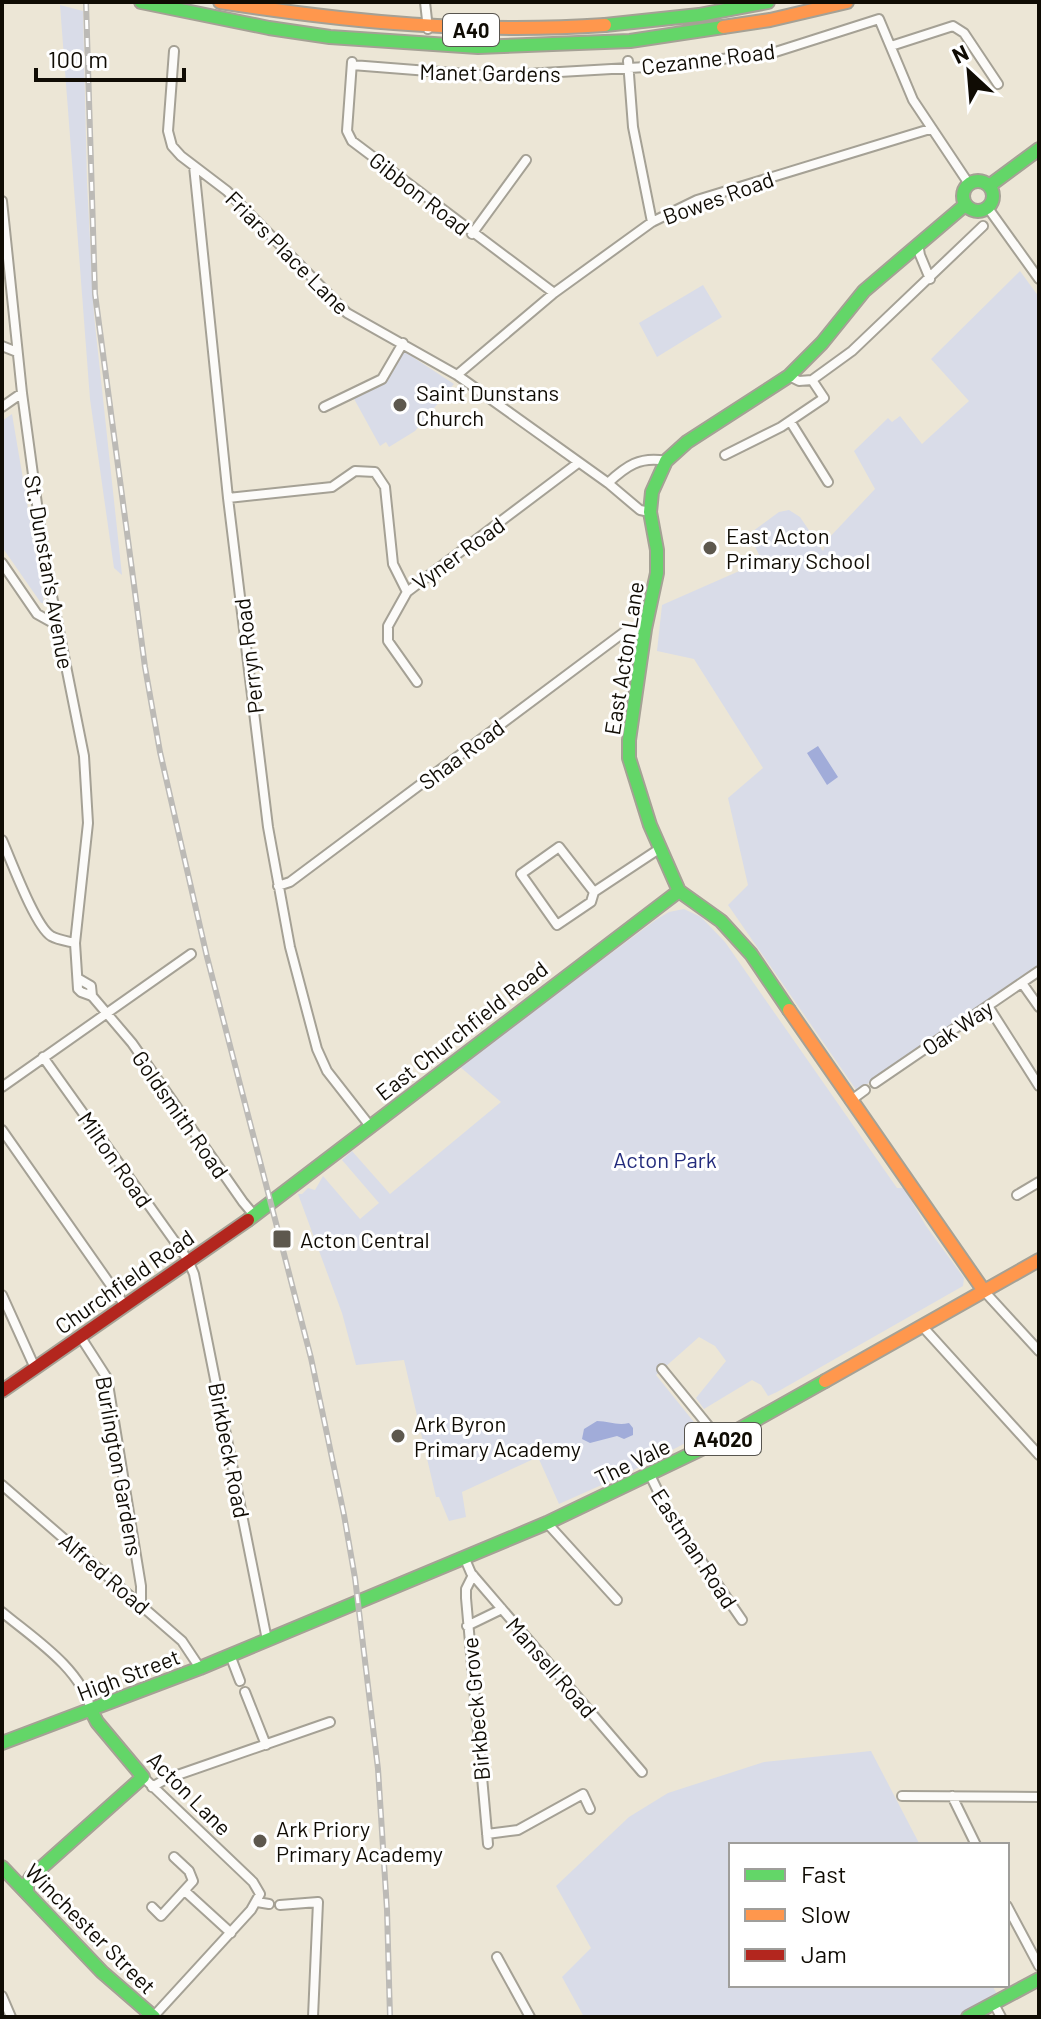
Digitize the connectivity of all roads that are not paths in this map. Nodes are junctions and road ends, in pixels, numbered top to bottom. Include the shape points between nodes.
1 (141, 2) edge
2 (220, 2) edge
3 (425, 2) edge
4 (847, 2) edge
5 (761, 3) edge
6 (278, 7) edge
7 (428, 29) junction
8 (891, 46) junction
9 (174, 51) dead end
10 (352, 63) joint
11 (629, 64) junction
12 (998, 84) dead end
13 (930, 129) junction
14 (1039, 149) edge
15 (526, 160) dead end
16 (194, 166) junction
17 (969, 184) junction
18 (989, 186) junction
19 (2, 201) edge
20 (965, 205) junction
21 (988, 208) junction
22 (652, 222) junction
23 (983, 226) dead end
24 (472, 234) junction
25 (918, 244) junction
26 (930, 279) junction
27 (1039, 279) edge
28 (554, 293) junction
29 (403, 343) junction
30 (2, 346) edge
31 (17, 352) junction
32 (457, 375) junction
33 (789, 376) junction
34 (812, 380) junction
35 (22, 393) junction
36 (2, 407) edge
37 (324, 407) dead end
38 (790, 421) junction
39 (725, 455) dead end
40 (666, 461) junction
41 (578, 463) junction
42 (828, 482) dead end
43 (608, 483) junction
44 (228, 498) junction
45 (650, 512) junction
46 (2, 563) edge
47 (407, 592) junction
48 (55, 624) junction
49 (645, 629) junction
50 (417, 682) dead end
51 (2, 840) edge
52 (659, 849) junction
53 (278, 886) junction
54 (679, 891) junction
55 (594, 892) junction
56 (75, 943) junction
57 (191, 954) dead end
58 (1039, 971) edge
59 (79, 979) joint
60 (1022, 983) junction
61 (988, 1006) junction
62 (1039, 1007) edge
63 (108, 1013) junction
64 (43, 1057) junction
65 (875, 1083) dead end
66 (1039, 1086) edge
67 (2, 1087) edge
68 (865, 1090) dead end
69 (850, 1101) junction
70 (370, 1126) junction
71 (2, 1130) edge
72 (1039, 1182) edge
73 (1017, 1195) dead end
74 (270, 1204) joint
75 (254, 1215) junction
76 (188, 1260) junction
77 (1039, 1260) edge
78 (984, 1291) junction
79 (2, 1295) edge
80 (124, 1304) junction
81 (922, 1326) junction
82 (80, 1336) junction
83 (1039, 1351) edge
84 (35, 1368) junction
85 (662, 1369) dead end
86 (2, 1391) edge
87 (720, 1440) junction
88 (1039, 1455) edge
89 (650, 1475) junction
90 (2, 1485) edge
91 (547, 1523) junction
92 (465, 1559) junction
93 (473, 1575) junction
94 (617, 1600) dead end
95 (141, 1604) junction
96 (502, 1609) junction
97 (2, 1612) edge
98 (742, 1620) dead end
99 (467, 1626) junction
100 (267, 1640) junction
101 (230, 1655) junction
102 (200, 1668) junction
103 (240, 1681) dead end
104 (245, 1692) dead end
105 (91, 1710) junction
106 (330, 1722) dead end
107 (2, 1743) edge
108 (266, 1745) junction
109 (642, 1772) dead end
110 (148, 1782) junction
111 (902, 1796) dead end
112 (952, 1796) junction
113 (1039, 1797) edge
114 (590, 1809) dead end
115 (487, 1834) junction
116 (975, 1843) edge
117 (488, 1844) dead end
118 (174, 1857) dead end
119 (2, 1867) edge
120 (12, 1877) junction
121 (31, 1877) junction
122 (27, 1892) junction
123 (186, 1892) junction
124 (257, 1902) junction
125 (269, 1904) dead end
126 (280, 1905) dead end
127 (152, 1907) dead end
128 (1009, 1910) edge
129 (231, 1933) junction
130 (497, 1957) dead end
131 (1039, 1966) edge
132 (1039, 1979) edge
133 (2, 1996) edge
134 (994, 2004) junction
135 (11, 2017) edge
136 (153, 2017) edge
137 (313, 2017) edge
138 (530, 2017) edge
139 (968, 2017) edge
140 (1001, 2017) edge

1 - 4 main road, A40 via 330,37 478,47 630,41 770,20
2 - 6 main road, A40
3 - 7 street
5 - 7 main road, A40 via 634,24
6 - 7 main road, A40 via 364,24
8 - 11 street, Cezanne Road via 879,19 769,54
8 - 12 street via 953,26 964,33
8 - 13 street
9 - 16 street, Friars Place Lane via 169,139
10 - 11 street, Manet Gardens via 492,76
10 - 24 street, Gibbon Road via 347,131 352,141
11 - 22 street via 633,127
13 - 17 street
13 - 22 street, Bowes Road via 697,200
14 - 18 main road
15 - 24 street
16 - 29 street, Friars Place Lane via 227,191 347,313
16 - 44 street, Perryn Road
17 - 18 main road
17 - 20 main road via 963,191
18 - 21 main road via 993,195
19 - 31 street, St. Dunstan's Avenue
20 - 21 main road via 973,211
20 - 25 main road, East Acton Lane
21 - 27 street
22 - 28 street, Bowes Road
23 - 26 street
24 - 28 street, Gibbon Road
25 - 26 street
25 - 33 main road, East Acton Lane via 864,291
26 - 34 street
28 - 32 street, Bowes Road
29 - 32 street, Friars Place Lane
29 - 37 street via 382,379
30 - 31 street
31 - 35 street, St. Dunstan's Avenue
32 - 41 street, Friars Place Lane
33 - 34 street
33 - 40 main road, East Acton Lane
34 - 38 street via 824,398
35 - 36 street
35 - 48 street, St. Dunstan's Avenue
38 - 39 street
38 - 42 street
40 - 43 street via 641,459
40 - 45 main road, East Acton Lane via 652,492
41 - 43 street, Friars Place Lane
41 - 47 street, Vyner Road
43 - 45 street, Friars Place Lane via 640,510
44 - 47 street, Vyner Road via 332,487 355,471 375,472 385,487 393,564
44 - 53 street, Perryn Road
45 - 49 main road, East Acton Lane via 657,573
46 - 48 street via 37,614
47 - 50 street via 388,626 388,641
48 - 56 street, St. Dunstan's Avenue via 88,798
49 - 52 main road, East Acton Lane via 629,748 637,789
49 - 53 street, Shaa Road via 627,630
51 - 56 street via 46,932
52 - 54 main road, East Acton Lane
52 - 55 street
53 - 70 street, Perryn Road via 317,1049 327,1071
54 - 69 main road, East Acton Lane via 721,921 751,954
54 - 70 main road, East Churchfield Road
55 - 55 street via 559,847 521,874 557,925 591,902
56 - 59 street, St. Dunstan's Avenue
57 - 63 street
58 - 60 street, Oak Way
59 - 63 street, Goldsmith Road via 88,982 92,996
60 - 61 street, Oak Way
60 - 62 street
61 - 65 street, Oak Way
61 - 66 street
63 - 64 street
63 - 75 street, Goldsmith Road
64 - 67 street
64 - 76 street, Milton Road
68 - 69 street
69 - 78 main road, East Acton Lane
70 - 74 main road, East Churchfield Road
71 - 80 street
72 - 73 street
74 - 75 main road, Churchfield Road
75 - 76 main road, Churchfield Road
76 - 80 main road, Churchfield Road
76 - 100 street, Birkbeck Road
77 - 78 main road, The Vale / A4020
78 - 81 main road, The Vale / A4020
78 - 83 street
79 - 84 street
80 - 82 main road, Churchfield Road
81 - 87 main road, The Vale / A4020
81 - 88 street
82 - 84 main road, Churchfield Road
82 - 95 street, Burlington Gardens via 107,1378
84 - 86 main road, Churchfield Road
85 - 87 street
87 - 89 main road, The Vale / A4020
89 - 91 main road, The Vale / A4020
89 - 98 street, Eastman Road via 669,1514
90 - 95 street, Alfred Road
91 - 92 main road, The Vale / A4020
91 - 94 street
92 - 93 street, Mansell Road
92 - 100 main road, The Vale / A4020
93 - 96 street, Mansell Road
93 - 99 street, Birkbeck Grove via 466,1589
95 - 102 street, Alfred Road via 182,1641
96 - 99 street
96 - 109 street, Mansell Road
97 - 105 street via 66,1669
99 - 115 street, Birkbeck Grove
100 - 101 main road, High Street / A4020
101 - 102 main road, High Street / A4020
101 - 103 street
102 - 105 main road, High Street / A4020
104 - 108 street
105 - 107 main road, High Street / A4020
105 - 110 main road, Acton Lane
106 - 108 street
108 - 110 street
110 - 121 main road
110 - 124 street, Acton Lane via 253,1882 260,1894
111 - 112 street
112 - 113 street
112 - 116 street
114 - 115 street via 583,1794 518,1830
115 - 117 street, Birkbeck Grove
118 - 123 street via 192,1875
119 - 120 main road, Winchester Street
120 - 121 main road
120 - 122 main road, Winchester Street
121 - 122 main road
122 - 136 main road, Winchester Street
123 - 127 street via 161,1916
123 - 129 street
124 - 125 street
124 - 129 street
126 - 137 street via 318,1902
128 - 131 street
129 - 136 street
130 - 138 street
132 - 134 main road
133 - 135 street
134 - 139 main road
134 - 140 street

